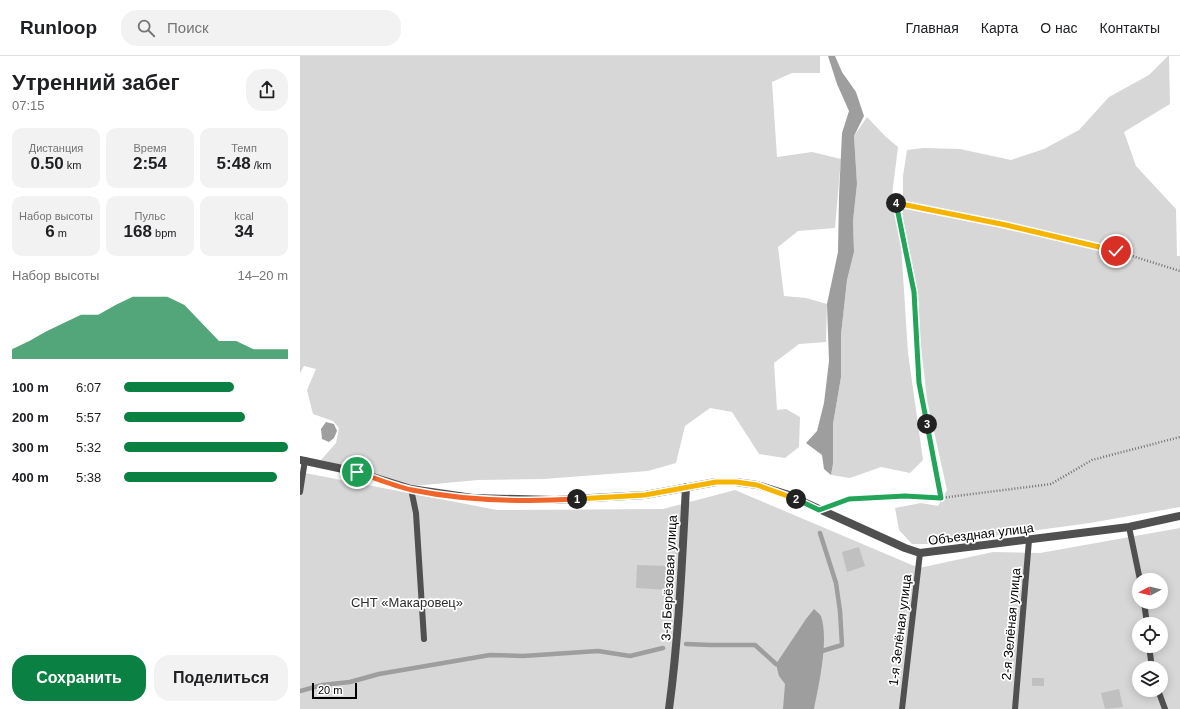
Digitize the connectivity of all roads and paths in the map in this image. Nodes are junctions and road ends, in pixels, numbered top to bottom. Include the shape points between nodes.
1 (1180, 271) edge
2 (1180, 437) edge
3 (303, 460) edge
4 (686, 487) junction
5 (411, 489) junction
6 (300, 492) edge
7 (941, 498) junction
8 (819, 510) junction
9 (1180, 516) edge
10 (1129, 527) junction
11 (1029, 540) junction
12 (920, 553) junction
13 (1139, 573) edge
14 (424, 639) dead end
15 (1161, 697) edge
16 (669, 709) edge
17 (902, 709) edge
18 (1015, 709) edge
19 (1165, 709) edge

1 - 7 path via 1116,251 896,202 914,292 919,383
2 - 7 path via 1092,460 1051,484
3 - 5 street, Объездная улица via 357,472
3 - 6 lane
4 - 5 street, Объездная улица via 645,495 555,500 473,498
4 - 8 street, Объездная улица via 716,482 757,485 786,494
4 - 16 street, 3-я Берёзовая улица via 681,603
5 - 14 lane via 416,513
7 - 8 path via 905,496 849,499
8 - 12 street, Объездная улица
9 - 10 street, Объездная улица
10 - 11 street, Объездная улица
10 - 13 lane
11 - 12 street, Объездная улица
11 - 18 lane, 2-я Зелёная улица
12 - 17 lane, 1-я Зелёная улица
15 - 19 lane

